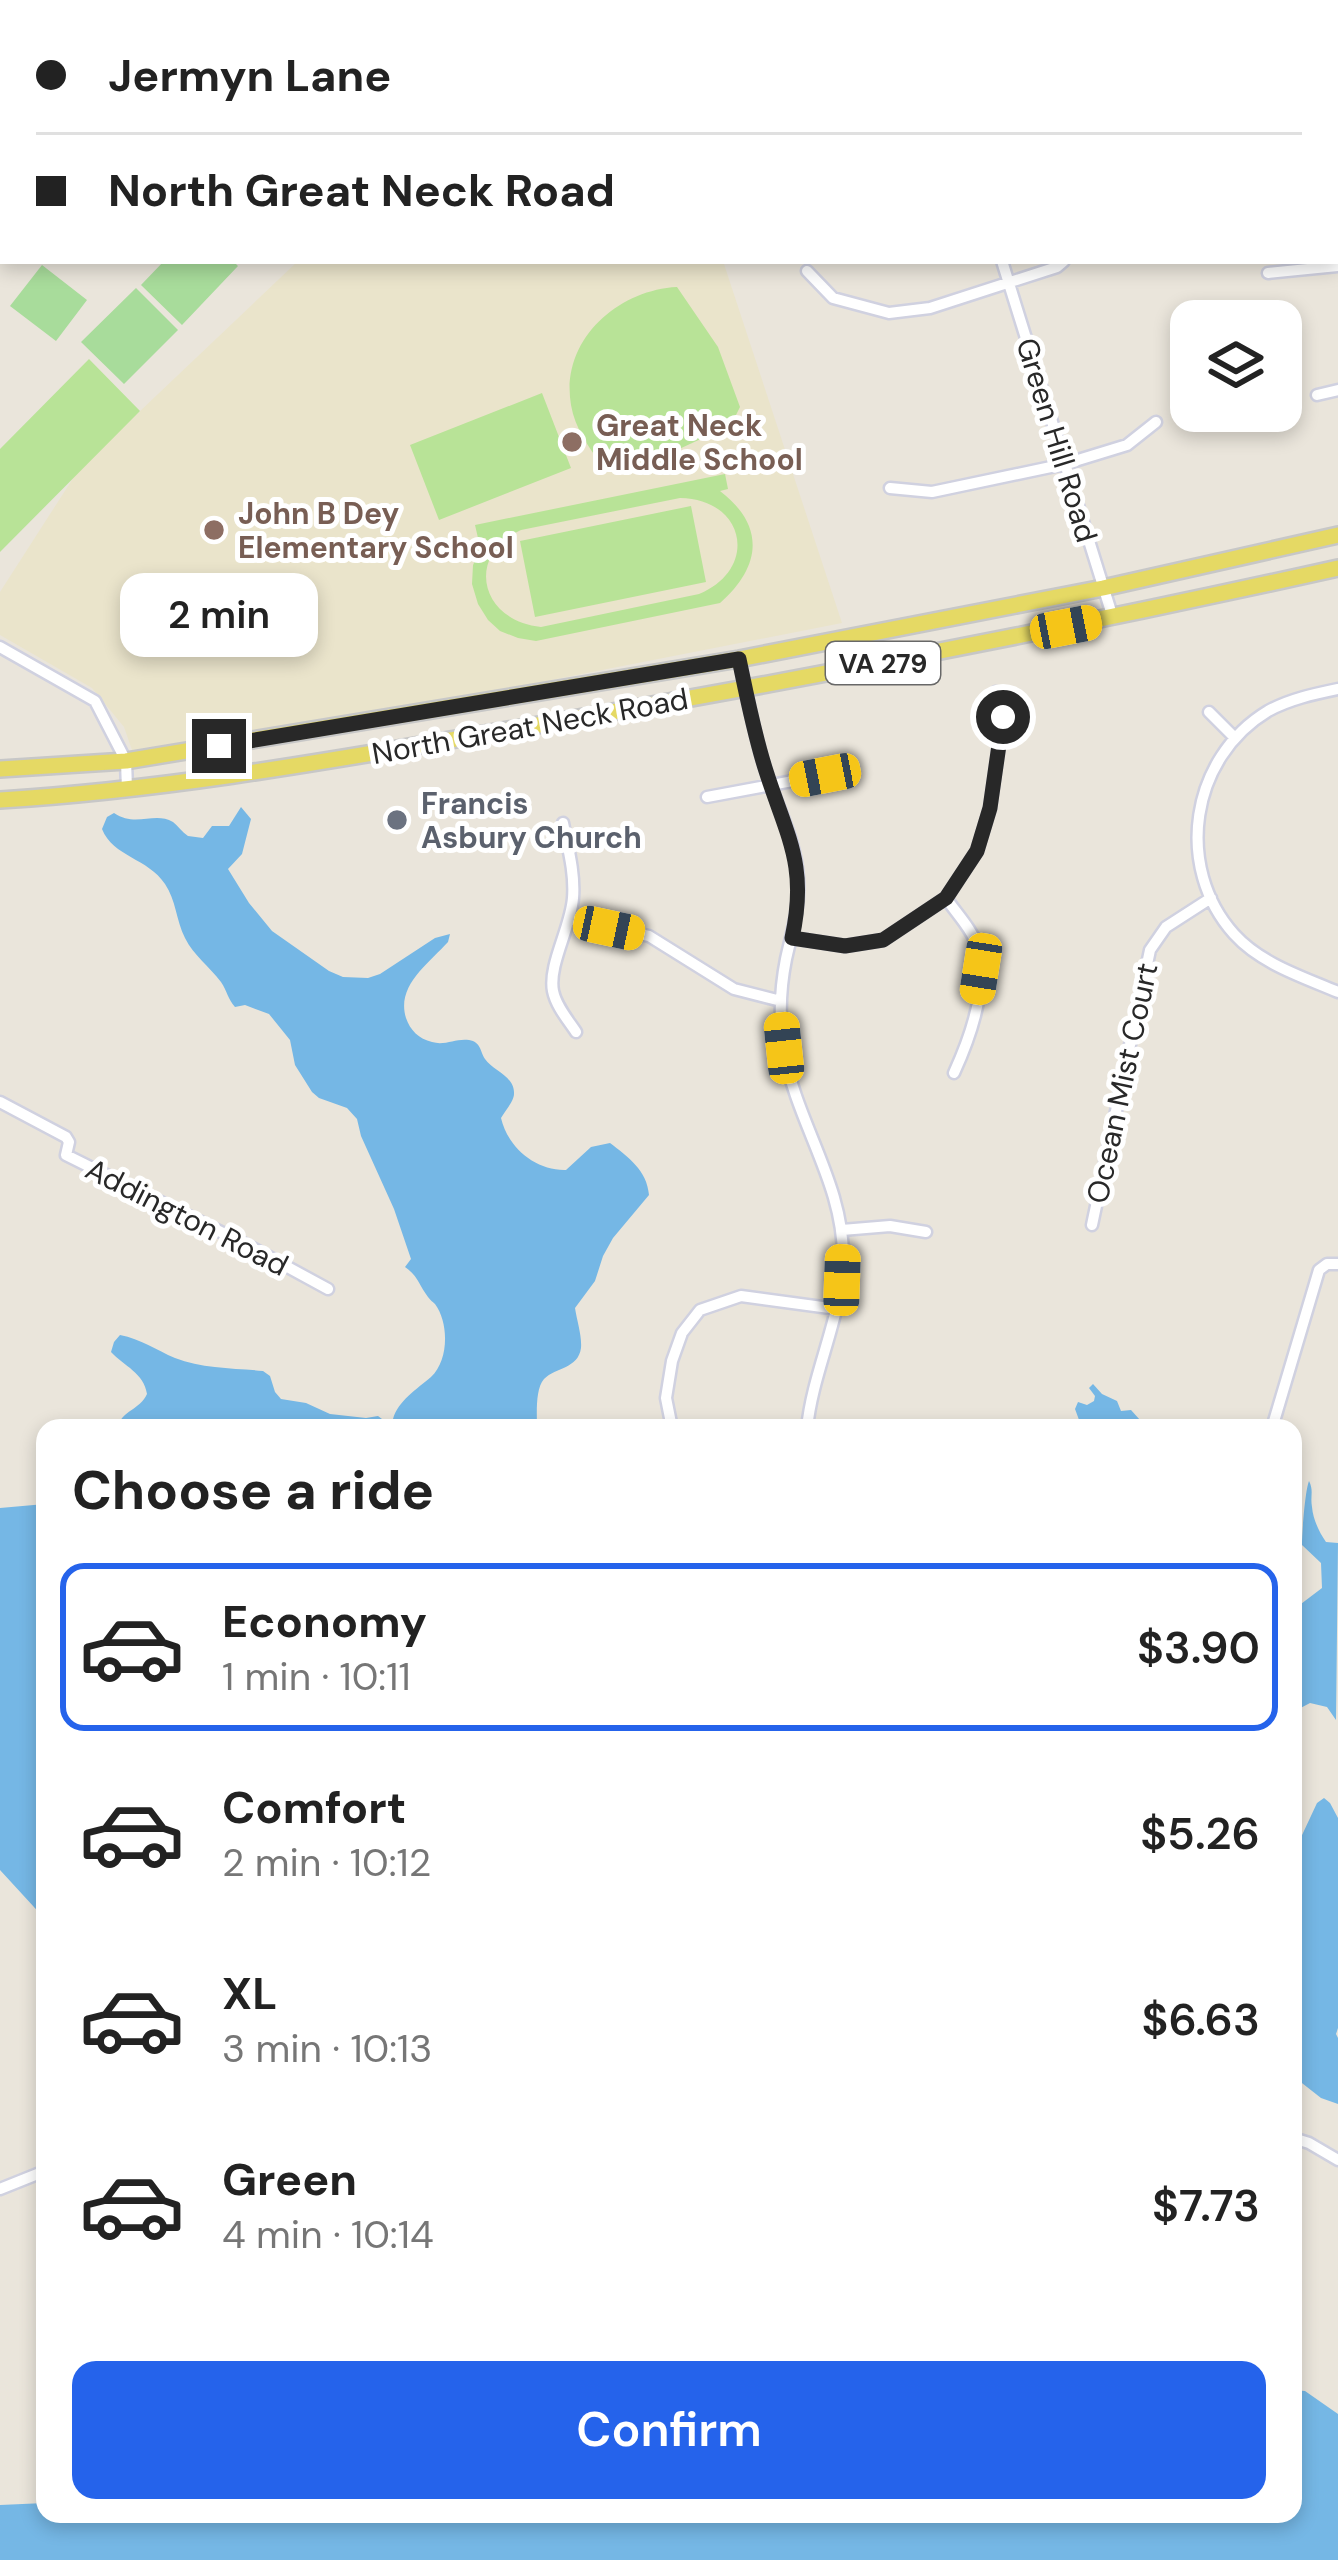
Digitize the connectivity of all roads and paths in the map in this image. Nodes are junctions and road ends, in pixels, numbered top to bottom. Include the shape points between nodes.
1 (1003, 264) edge
2 (1060, 264) edge
3 (1338, 266) edge
4 (807, 271) dead end
5 (1268, 273) dead end
6 (1009, 283) junction
7 (1338, 390) edge
8 (1317, 395) dead end
9 (1156, 422) dead end
10 (1065, 464) junction
11 (890, 488) dead end
12 (1338, 535) edge
13 (1338, 568) edge
14 (1103, 588) junction
15 (1113, 618) junction
16 (0, 646) edge
17 (739, 659) junction
18 (746, 689) junction
19 (1338, 689) edge
20 (996, 692) dead end
21 (1209, 712) dead end
22 (1235, 738) junction
23 (126, 761) junction
24 (0, 769) edge
25 (825, 775) dead end
26 (771, 785) junction
27 (127, 789) junction
28 (707, 797) dead end
29 (0, 800) edge
30 (562, 823) dead end
31 (946, 898) junction
32 (1211, 898) junction
33 (570, 919) junction
34 (792, 938) junction
35 (1338, 992) edge
36 (781, 1000) junction
37 (576, 1032) dead end
38 (954, 1073) dead end
39 (0, 1102) edge
40 (1091, 1225) dead end
41 (842, 1230) junction
42 (926, 1232) dead end
43 (1338, 1264) edge
44 (328, 1289) dead end
45 (837, 1309) junction
46 (670, 1419) edge
47 (808, 1419) edge
48 (1275, 1419) edge
49 (1302, 2141) edge
50 (1338, 2160) edge
51 (36, 2175) edge
52 (0, 2189) edge

1 - 6 street, Green Hill Road
2 - 6 street
3 - 5 street
4 - 6 street via 833,298 890,313
6 - 10 street, Green Hill Road
7 - 8 street
9 - 10 street via 1127,445
10 - 11 street via 932,492
10 - 14 street, Green Hill Road
12 - 14 main road, North Great Neck Road / VA 279
13 - 15 main road, North Great Neck Road / VA 279
14 - 15 street, Green Hill Road
14 - 17 main road, North Great Neck Road / VA 279
15 - 18 main road, North Great Neck Road / VA 279
16 - 23 street via 95,701
17 - 18 street
17 - 23 main road, North Great Neck Road / VA 279
18 - 26 street
18 - 27 main road, North Great Neck Road / VA 279
19 - 22 street via 1282,704
20 - 31 street via 1003,717 990,808 977,851
21 - 22 street
22 - 32 street via 1208,779 1198,819 1199,864
23 - 24 main road, North Great Neck Road / VA 279
23 - 27 street
25 - 26 street
26 - 28 street
26 - 34 street via 796,860
27 - 29 main road, North Great Neck Road / VA 279
30 - 33 street via 573,877
31 - 34 street via 883,940 845,946
31 - 38 street via 976,941 981,969 971,1036
32 - 35 street via 1233,933 1261,956
32 - 40 street, Ocean Mist Court via 1166,927 1150,950
33 - 36 street via 649,936 734,989
33 - 37 street via 552,982
34 - 36 street
36 - 41 street via 788,1070
39 - 44 street, Addington Road via 66,1137 66,1155
41 - 42 street
41 - 45 street
43 - 48 street via 1319,1270
45 - 46 street via 742,1296 700,1310 672,1361
45 - 47 street
49 - 50 street
51 - 52 street

